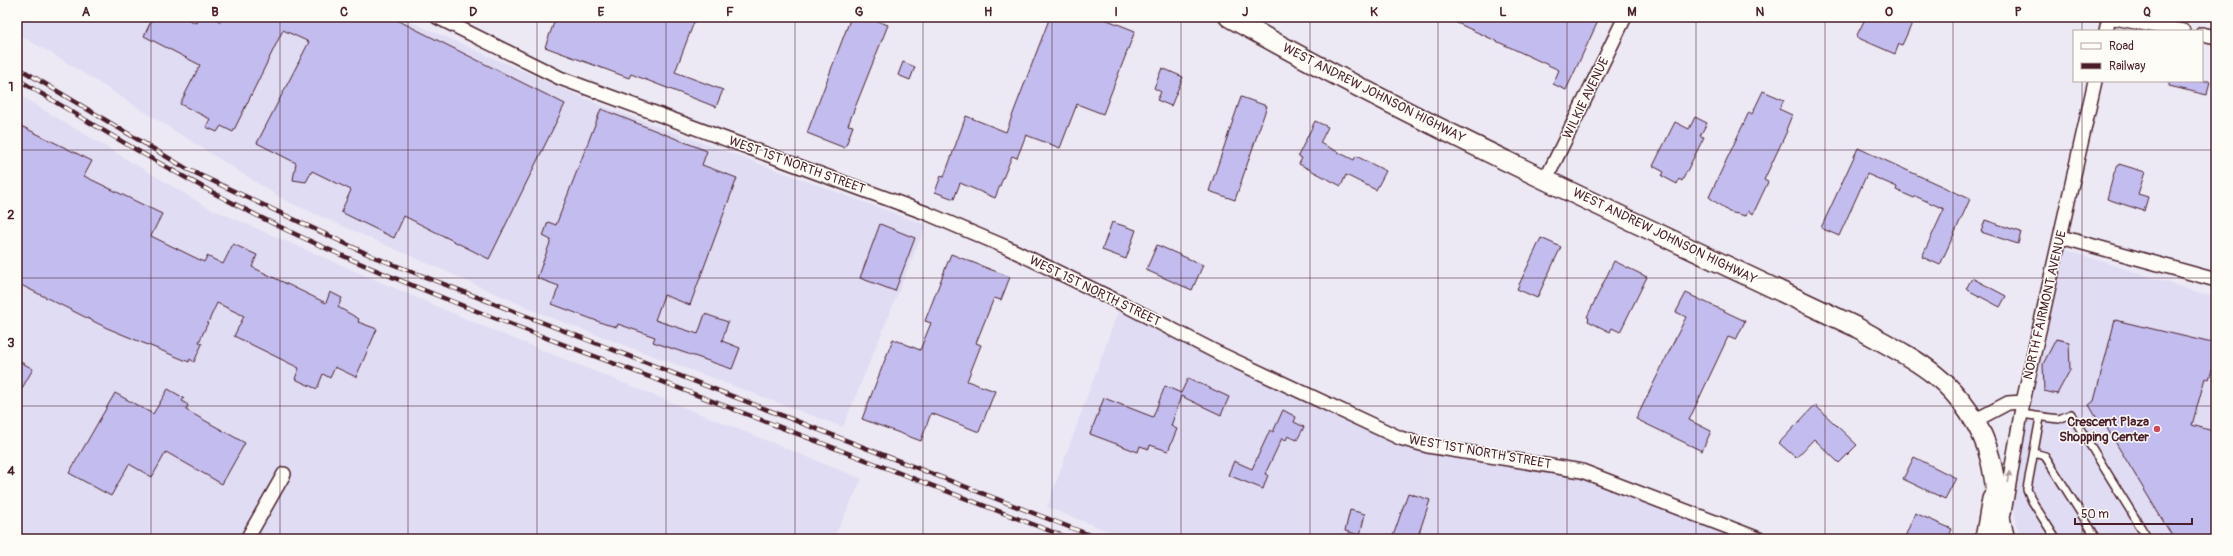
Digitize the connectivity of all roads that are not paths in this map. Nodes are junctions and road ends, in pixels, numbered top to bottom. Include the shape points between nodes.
1 (437, 17) edge
2 (1229, 17) edge
3 (1625, 17) edge
4 (2109, 17) edge
5 (1255, 23) edge
6 (2106, 30) edge
7 (2179, 30) edge
8 (2203, 34) edge
9 (2216, 37) edge
10 (2095, 82) edge
11 (1546, 179) junction
12 (2061, 237) junction
13 (2216, 280) edge
14 (2022, 408) junction
15 (2040, 418) junction
16 (1974, 421) junction
17 (2034, 452) junction
18 (284, 474) dead end
19 (1995, 486) junction
20 (2003, 534) edge
21 (247, 539) edge
22 (1759, 539) edge
23 (1985, 539) edge
24 (2056, 539) edge
25 (2097, 539) edge
26 (2148, 539) edge

1 - 22 street, WEST 1ST NORTH STREET via 560,78 926,213 1006,247 1218,353 1400,438 1428,446 1582,471
2 - 5 main road, WEST ANDREW JOHNSON HIGHWAY
3 - 11 street, WILKIE AVENUE
4 - 6 street
4 - 7 street
5 - 11 main road, WEST ANDREW JOHNSON HIGHWAY via 1296,55
8 - 9 street
10 - 12 street, NORTH FAIRMONT AVENUE
11 - 16 main road, WEST ANDREW JOHNSON HIGHWAY via 1856,327 1894,348 1935,374 1957,397
12 - 13 street
12 - 14 street, NORTH FAIRMONT AVENUE
14 - 15 lane
14 - 16 street via 2008,403
20 -> 14 street, NORTH FAIRMONT AVENUE via 2011,461
15 - 17 lane
15 - 26 lane via 2059,419 2071,414
16 - 19 main road, WEST ANDREW JOHNSON HIGHWAY via 1990,457
17 - 24 lane via 2027,489
17 - 25 lane via 2045,456
18 - 21 street
19 - 20 main road, WEST ANDREW JOHNSON HIGHWAY
19 - 23 main road

